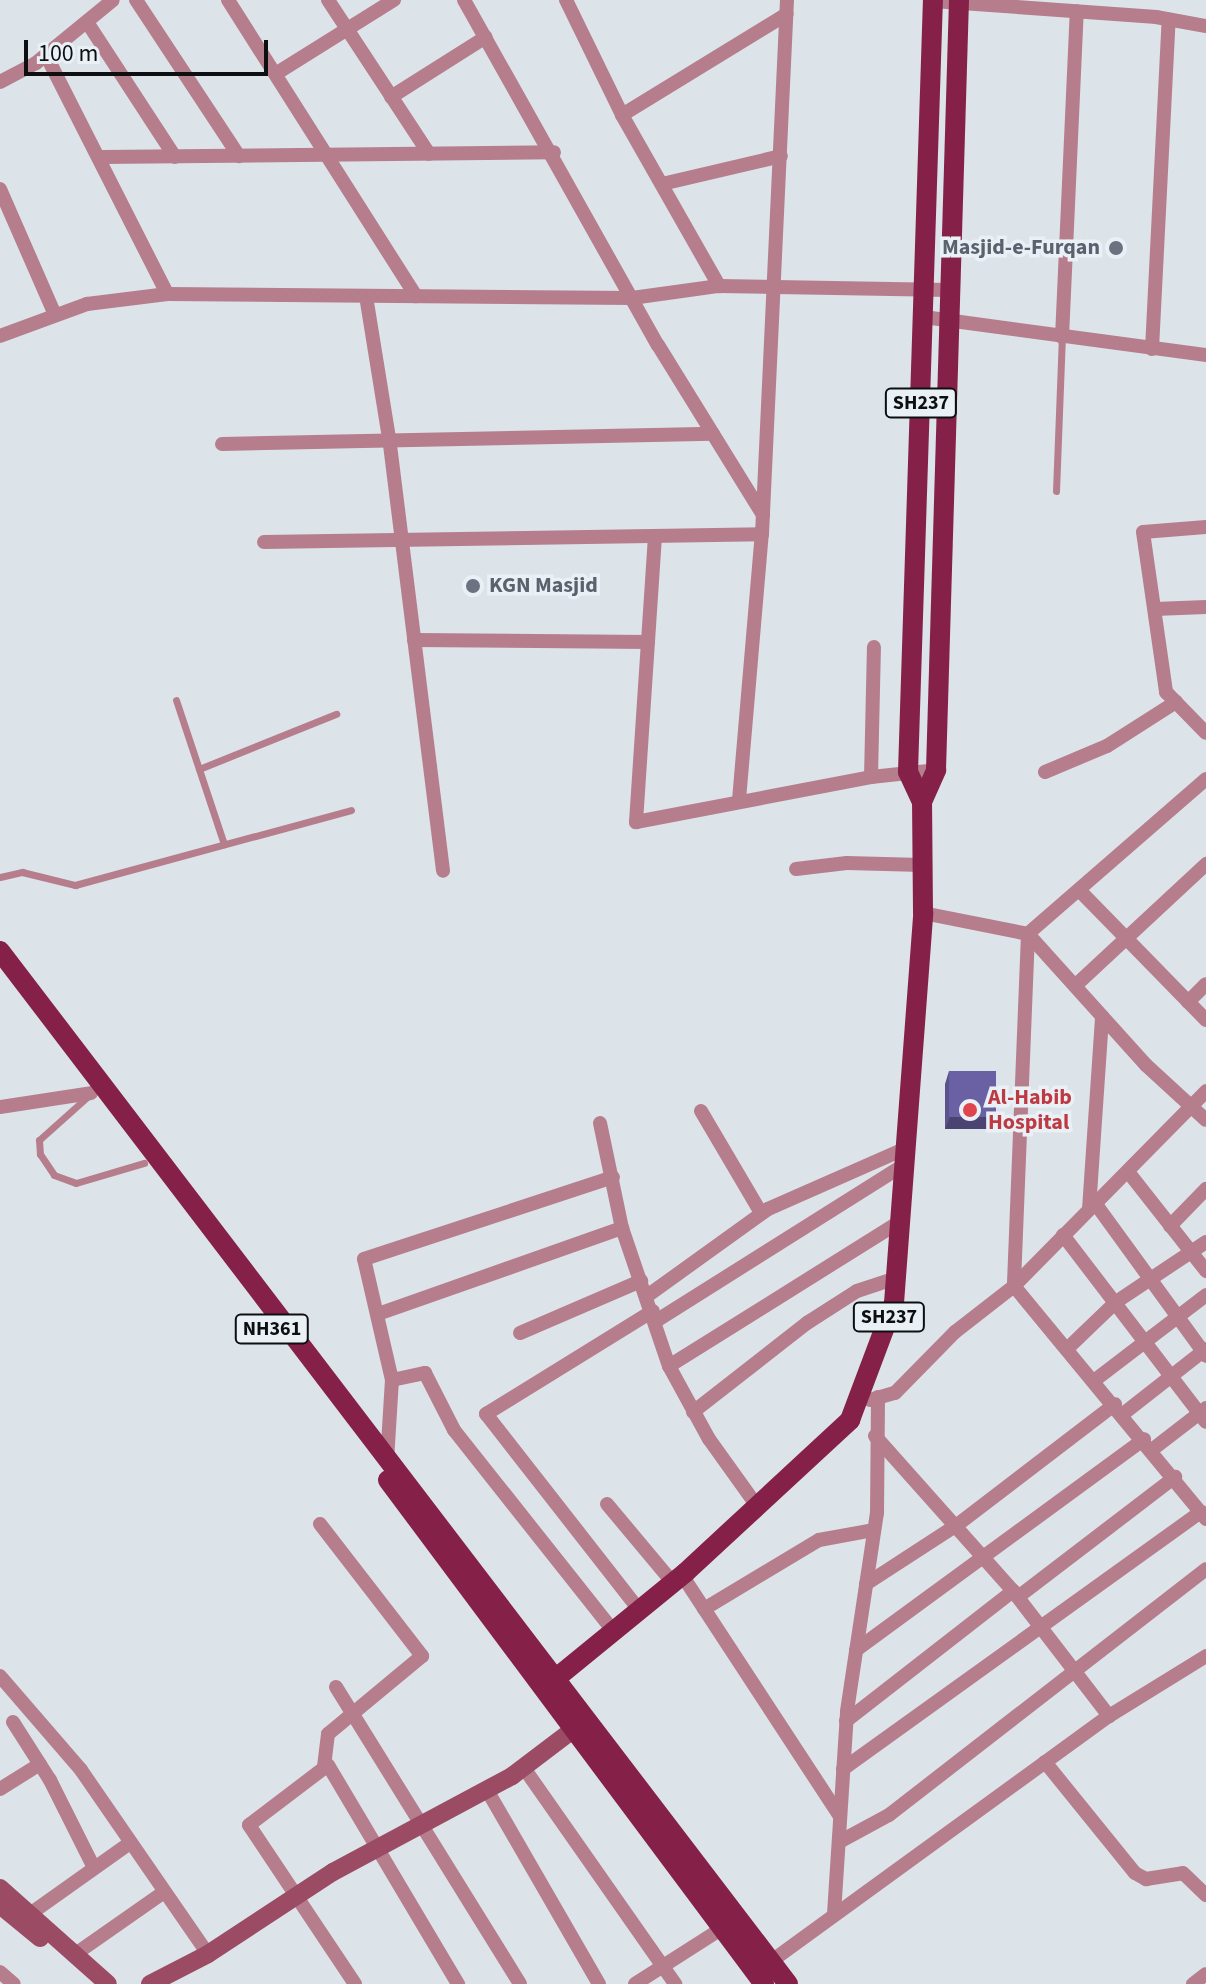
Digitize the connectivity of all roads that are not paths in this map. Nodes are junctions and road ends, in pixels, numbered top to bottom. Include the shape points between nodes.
1 (113, 0) edge
2 (136, 0) edge
3 (228, 0) edge
4 (328, 0) edge
5 (394, 0) edge
6 (464, 0) edge
7 (567, 0) edge
8 (933, 0) edge
9 (959, 1) edge
10 (787, 7) edge
11 (1113, 7) edge
12 (1077, 11) junction
13 (1169, 19) junction
14 (87, 22) junction
15 (1206, 26) edge
16 (347, 29) junction
17 (486, 37) junction
18 (46, 55) junction
19 (277, 73) junction
20 (0, 82) edge
21 (391, 97) junction
22 (622, 115) junction
23 (554, 152) junction
24 (429, 154) junction
25 (239, 156) junction
26 (327, 156) junction
27 (781, 156) junction
28 (102, 157) junction
29 (175, 157) junction
30 (662, 184) junction
31 (0, 189) edge
32 (719, 286) junction
33 (777, 287) junction
34 (948, 290) junction
35 (925, 291) junction
36 (167, 294) junction
37 (366, 296) junction
38 (416, 296) junction
39 (632, 298) junction
40 (55, 315) junction
41 (924, 317) junction
42 (947, 318) junction
43 (0, 336) edge
44 (1062, 337) junction
45 (1152, 349) junction
46 (1206, 355) edge
47 (713, 434) junction
48 (222, 444) dead end
49 (390, 445) junction
50 (1056, 491) dead end
51 (763, 516) junction
52 (1206, 527) edge
53 (762, 534) junction
54 (655, 536) junction
55 (401, 537) junction
56 (264, 542) dead end
57 (1206, 607) edge
58 (1155, 609) junction
59 (414, 640) junction
60 (648, 642) junction
61 (874, 647) dead end
62 (176, 700) dead end
63 (1176, 702) junction
64 (336, 714) dead end
65 (1206, 733) edge
66 (199, 769) junction
67 (936, 770) junction
68 (908, 772) junction
69 (1045, 772) dead end
70 (871, 777) junction
71 (1206, 779) edge
72 (739, 800) junction
73 (922, 802) junction
74 (351, 810) dead end
75 (224, 844) junction
76 (1206, 864) edge
77 (922, 865) junction
78 (796, 869) dead end
79 (443, 871) dead end
80 (0, 877) edge
81 (1081, 892) junction
82 (923, 913) junction
83 (1028, 934) junction
84 (1126, 939) junction
85 (0, 951) edge
86 (0, 971) edge
87 (1206, 984) edge
88 (1076, 985) junction
89 (1188, 1002) junction
90 (1102, 1016) junction
91 (1206, 1020) edge
92 (1206, 1091) edge
93 (91, 1093) junction
94 (1191, 1106) junction
95 (0, 1107) edge
96 (701, 1111) dead end
97 (1206, 1120) edge
98 (600, 1123) dead end
99 (906, 1156) junction
100 (144, 1163) junction
101 (1129, 1173) junction
102 (613, 1177) junction
103 (1205, 1193) edge
104 (1092, 1206) junction
105 (761, 1213) junction
106 (901, 1221) junction
107 (1170, 1226) junction
108 (622, 1228) junction
109 (1063, 1235) junction
110 (1206, 1242) edge
111 (1192, 1253) junction
112 (1206, 1271) edge
113 (896, 1278) junction
114 (1155, 1279) junction
115 (641, 1281) junction
116 (1014, 1286) junction
117 (1206, 1295) edge
118 (647, 1296) junction
119 (1116, 1302) junction
120 (378, 1314) junction
121 (1178, 1314) junction
122 (654, 1316) junction
123 (520, 1333) dead end
124 (1147, 1340) junction
125 (1068, 1348) junction
126 (1205, 1352) edge
127 (669, 1366) junction
128 (1171, 1375) junction
129 (392, 1380) junction
130 (1095, 1380) junction
131 (878, 1397) junction
132 (858, 1403) junction
133 (1119, 1409) junction
134 (693, 1412) junction
135 (1204, 1414) edge
136 (875, 1436) junction
137 (1149, 1444) junction
138 (387, 1467) junction
139 (1175, 1477) junction
140 (607, 1504) dead end
141 (757, 1506) junction
142 (1204, 1516) edge
143 (320, 1524) dead end
144 (957, 1525) junction
145 (874, 1530) junction
146 (986, 1558) junction
147 (1206, 1569) edge
148 (677, 1579) junction
149 (866, 1584) junction
150 (1016, 1594) junction
151 (704, 1609) junction
152 (640, 1611) junction
153 (1042, 1628) junction
154 (614, 1632) junction
155 (856, 1650) junction
156 (1206, 1656) edge
157 (1075, 1672) junction
158 (0, 1676) edge
159 (551, 1682) junction
160 (336, 1687) dead end
161 (30, 1711) junction
162 (354, 1713) junction
163 (1109, 1716) junction
164 (846, 1721) junction
165 (6, 1726) edge
166 (574, 1729) junction
167 (1045, 1762) junction
168 (40, 1764) junction
169 (324, 1768) junction
170 (524, 1768) junction
171 (843, 1769) junction
172 (0, 1789) edge
173 (487, 1790) junction
174 (840, 1816) junction
175 (422, 1827) junction
176 (839, 1842) junction
177 (130, 1843) junction
178 (381, 1848) junction
179 (94, 1868) junction
180 (0, 1888) edge
181 (164, 1892) junction
182 (1206, 1895) edge
183 (297, 1896) junction
184 (0, 1905) edge
185 (30, 1914) junction
186 (834, 1914) junction
187 (724, 1927) junction
188 (208, 1954) junction
189 (74, 1955) junction
190 (661, 1966) junction
191 (0, 1972) edge
192 (764, 1972) edge
193 (1206, 1974) edge
194 (14, 1984) edge
195 (94, 1984) edge
196 (108, 1984) edge
197 (150, 1984) edge
198 (355, 1984) edge
199 (458, 1984) edge
200 (520, 1984) edge
201 (599, 1984) edge
202 (635, 1984) edge
203 (675, 1984) edge
204 (788, 1984) edge
205 (1193, 1984) edge

1 - 14 street
2 - 25 street
3 - 19 street
4 - 16 street
5 - 16 street
6 - 17 street
7 - 22 street
8 - 9 street
8 - 35 main road, SH237
9 - 12 street
9 - 34 main road, SH237
10 - 22 street
10 - 27 street
11 - 12 street
11 - 13 street
12 - 44 street
13 - 15 street
13 - 45 street
14 - 18 street
14 - 29 street
16 - 19 street
16 - 21 street
17 - 21 street
17 - 23 street
18 - 20 street
18 - 28 street
19 - 26 street
21 - 24 street
22 - 30 street
23 - 24 street
23 - 39 street
24 - 26 street
25 - 26 street
25 - 29 street
26 - 38 street
27 - 30 street
27 - 33 street
28 - 29 street
28 - 36 street
30 - 32 street
31 - 40 street
32 - 33 street
32 - 39 street
33 - 35 street
33 - 51 street
34 - 35 street
34 - 42 main road, SH237
35 - 41 main road, SH237
36 - 37 street
36 - 40 street via 106,300
37 - 38 street
37 - 49 street
38 - 39 street
39 - 47 street
40 - 43 street
41 - 42 street
41 - 68 main road, SH237
42 - 44 street
42 - 67 main road, SH237
44 - 45 street
44 - 50 lane
45 - 46 street
47 - 49 street
47 - 51 street
48 - 49 street
49 - 55 street
51 - 53 street
52 - 58 street via 1143,532
53 - 54 street
53 - 72 street
54 - 55 street
54 - 60 street
55 - 56 street
55 - 59 street
57 - 58 street
58 - 63 street via 1166,692
59 - 60 street
59 - 79 street
60 - 72 street via 636,822
61 - 70 street
62 - 66 lane
63 - 65 street
63 - 69 street via 1107,746
64 - 66 lane
66 - 75 lane
67 - 68 street
67 - 73 main road, SH237
68 - 70 street
68 - 73 main road, SH237
70 - 72 street
71 - 81 street
73 - 77 main road, SH237
74 - 75 lane
75 - 80 lane via 75,885 22,872
76 - 84 street
77 - 78 street via 847,863
77 - 82 main road, SH237
81 - 83 street
81 - 84 street
82 - 83 street
82 - 99 main road, SH237
83 - 88 street
83 - 116 street
84 - 88 street
84 - 89 street
85 - 138 main road
86 - 93 main road, NH361
87 - 89 street
88 - 90 street
89 - 91 street
90 - 94 street
90 - 104 street
92 - 94 street
93 - 95 street
93 - 100 main road, NH361
93 - 100 lane via 39,1140 40,1154 54,1175 76,1183
94 - 97 street
94 - 101 street
96 - 105 street
98 - 102 street
99 - 105 street
99 - 106 main road, SH237
99 - 122 street
100 - 138 main road, NH361
101 - 104 street
101 - 107 street
102 - 108 street
102 - 120 street via 364,1259
103 - 107 street
104 - 109 street
104 - 114 street
105 - 118 street
106 - 113 main road, SH237
106 - 127 street
107 - 111 street
108 - 115 street
108 - 120 street
109 - 116 street
109 - 119 street
110 - 111 street
111 - 112 street
111 - 114 street
113 - 132 main road, SH237 via 894,1303
113 - 134 street via 857,1291 807,1323
114 - 119 street
114 - 121 street
115 - 118 street
115 - 123 street
116 - 125 street
116 - 131 street via 955,1332 909,1381
117 - 121 street
118 - 122 street
119 - 124 street
119 - 125 street
120 - 129 street
121 - 124 street
121 - 126 street
122 - 127 street
122 - 152 street via 486,1414
124 - 128 street
124 - 130 street
125 - 130 street
126 - 128 street
127 - 134 street
128 - 133 street
128 - 135 street
129 - 138 street
129 - 154 street via 425,1373 454,1430
130 - 133 street
131 - 132 street
131 - 136 street
132 - 141 main road, SH237 via 850,1420
133 - 137 street
133 - 144 street
134 - 141 street
135 - 137 street
136 - 144 street
136 - 145 street
137 - 139 street
137 - 146 street
138 - 159 main road, NH361
139 - 142 street
139 - 150 street
140 - 148 street
141 - 148 main road, SH237
142 - 153 street
143 - 162 street via 422,1656
144 - 146 street
144 - 149 street
145 - 149 street
145 - 151 street via 819,1540
146 - 150 street
146 - 155 street
147 - 157 street
148 - 151 street
148 - 152 main road, SH237
149 - 155 street
150 - 153 street
150 - 164 street
151 - 174 street
152 - 154 main road, SH237
153 - 157 street
153 - 171 street
154 - 159 main road, SH237
155 - 164 street
156 - 163 street
157 - 163 street
157 - 176 street via 889,1815
158 - 161 street
159 - 166 main road
159 - 192 main road
160 - 162 street
161 - 165 street
161 - 177 street via 81,1770
162 - 169 street via 328,1734
162 - 175 street
163 - 167 street
164 - 171 street
165 - 168 street
166 - 170 main road
166 - 187 main road
167 - 182 street via 1135,1873 1146,1879 1183,1873
167 - 186 street
168 - 172 street
168 - 179 street
169 - 178 street via 328,1765
169 - 183 street via 249,1825
170 - 173 main road
170 - 190 street
171 - 174 street
173 - 175 main road
173 - 201 street
174 - 176 street
175 - 178 main road
175 - 200 street
176 - 186 street
177 - 179 street
177 - 181 street
178 - 183 main road
178 - 199 street
179 - 185 street
180 - 185 main road
181 - 188 street
181 - 189 street
183 - 188 main road
183 - 198 street
184 - 195 main road
185 - 189 main road
186 - 192 street
187 - 190 street
187 - 192 main road
188 - 197 main road
189 - 196 main road
190 - 202 street
190 - 203 street
191 - 194 street
192 - 204 main road
193 - 205 street

